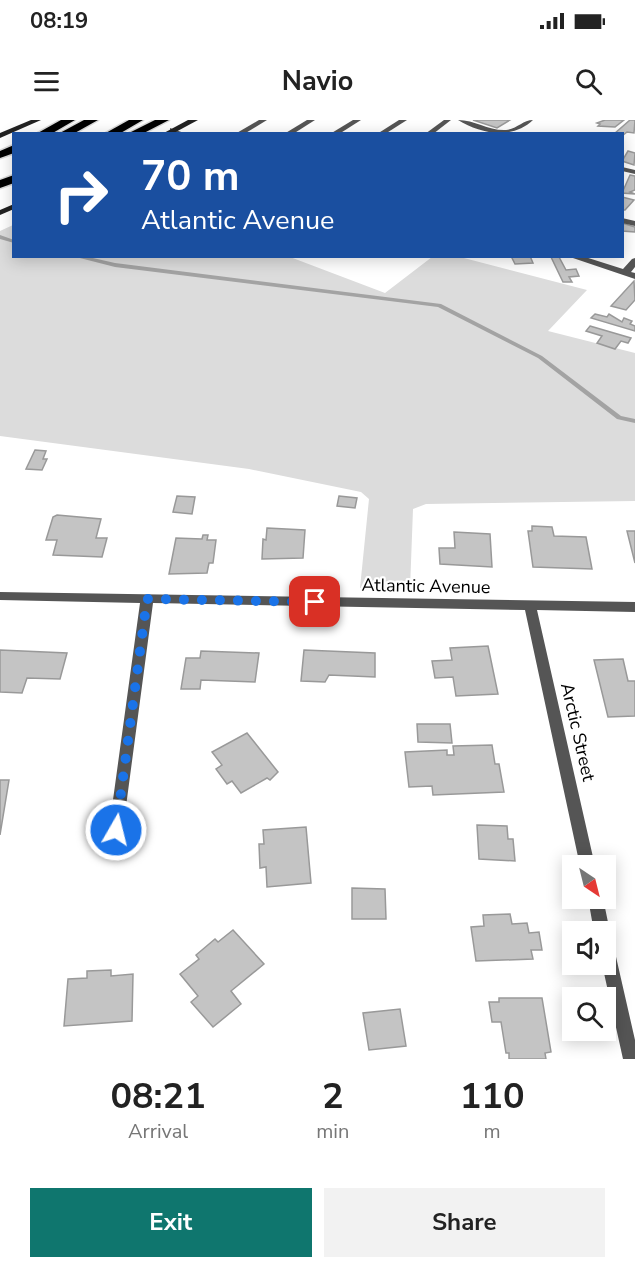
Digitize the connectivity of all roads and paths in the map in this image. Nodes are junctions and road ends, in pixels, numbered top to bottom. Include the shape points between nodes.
1 (37, 120) edge
2 (70, 120) edge
3 (93, 120) edge
4 (138, 120) edge
5 (164, 120) edge
6 (194, 120) edge
7 (264, 120) edge
8 (312, 120) edge
9 (358, 120) edge
10 (404, 120) edge
11 (448, 120) edge
12 (461, 120) edge
13 (530, 120) edge
14 (45, 132) edge
15 (67, 132) edge
16 (113, 132) edge
17 (137, 132) edge
18 (169, 132) edge
19 (242, 132) edge
20 (291, 132) edge
21 (337, 132) edge
22 (383, 132) edge
23 (431, 132) edge
24 (505, 132) edge
25 (513, 132) edge
26 (0, 136) edge
27 (578, 258) edge
28 (635, 261) edge
29 (630, 274) edge
30 (0, 596) edge
31 (147, 599) junction
32 (530, 606) junction
33 (635, 607) edge
34 (116, 830) dead end
35 (586, 855) edge
36 (612, 975) edge
37 (631, 1059) edge

1 - 26 main road
2 - 14 highway
3 - 15 highway
4 - 16 highway
5 - 17 highway
6 - 18 main road
7 - 19 lane
8 - 20 lane
9 - 21 lane
10 - 22 lane
11 - 23 lane
12 - 24 lane
13 - 25 lane
27 - 29 street
28 - 29 street
30 - 31 street, Atlantic Avenue
31 - 32 street, Atlantic Avenue
31 - 34 street
32 - 33 street, Atlantic Avenue
32 - 35 street, Arctic Street
36 - 37 street

